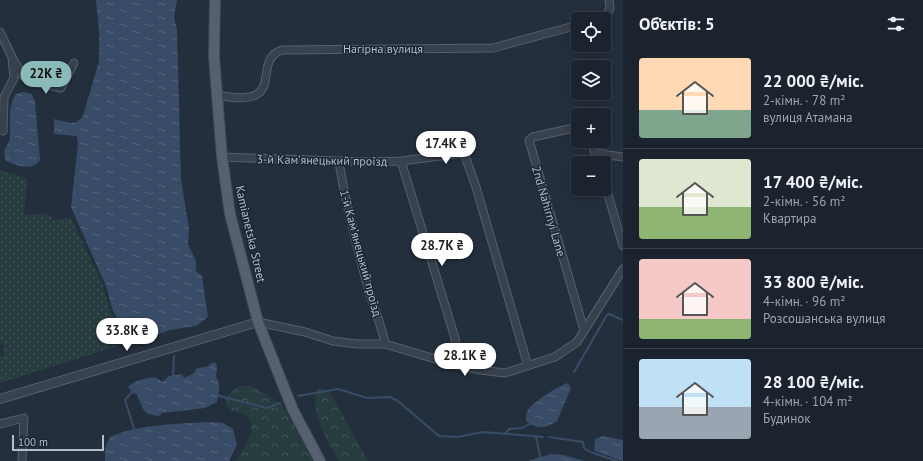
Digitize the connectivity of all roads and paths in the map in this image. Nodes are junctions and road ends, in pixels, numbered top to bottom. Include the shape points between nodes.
1 (215, 0) edge
2 (609, 0) edge
3 (608, 12) edge
4 (571, 27) edge
5 (0, 32) edge
6 (12, 57) junction
7 (74, 62) dead end
8 (217, 94) junction
9 (571, 129) edge
10 (3, 131) dead end
11 (593, 148) edge
12 (595, 153) junction
13 (222, 156) junction
14 (596, 156) edge
15 (623, 157) edge
16 (401, 161) junction
17 (339, 162) junction
18 (608, 196) edge
19 (623, 245) edge
20 (623, 269) edge
21 (258, 322) junction
22 (584, 330) junction
23 (386, 344) junction
24 (449, 363) junction
25 (528, 366) junction
26 (0, 399) edge
27 (0, 424) edge
28 (22, 461) edge
29 (320, 461) edge

1 - 8 main road, Kamianetska Street via 214,56
2 - 3 street
4 - 8 street, Нагірна вулиця via 492,48 282,50 274,52 268,62 265,86 253,97 241,99
5 - 6 street
6 - 7 street via 23,76 38,83 61,88
6 - 10 street via 14,78 4,97
8 - 13 main road, Kamianetska Street
9 - 22 street, 2nd Nahirnyi Lane via 529,140
11 - 12 street
12 - 14 street
12 - 15 street
13 - 17 street, 3-й Камʼянецький проїзд
13 - 21 main road, Kamianetska Street via 230,214
16 - 17 street, 3-й Камʼянецький проїзд
16 - 24 street via 455,338 457,357
16 - 25 street, 3-й Камʼянецький проїзд via 464,153
17 - 23 street, 1-й Камʼянецький проїзд via 350,220 369,293
18 - 19 street
20 - 22 street
21 - 23 street via 343,343
21 - 26 street
21 - 29 main road, Kamianetska Street via 293,410
22 - 25 street via 577,342 566,350 555,357
23 - 24 street
24 - 25 street via 505,373
27 - 28 street via 24,418

